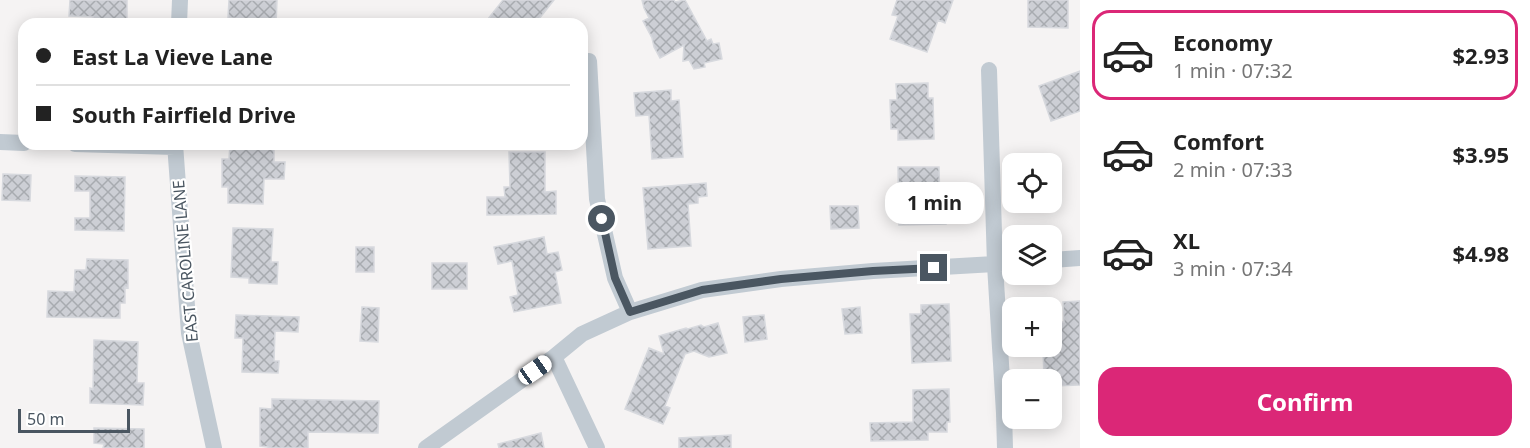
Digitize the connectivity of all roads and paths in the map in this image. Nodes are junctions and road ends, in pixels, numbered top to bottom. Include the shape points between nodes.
1 (180, 0) edge
2 (179, 18) edge
3 (589, 61) dead end
4 (989, 70) dead end
5 (0, 142) edge
6 (18, 143) edge
7 (175, 150) edge
8 (1080, 258) edge
9 (1062, 259) edge
10 (1002, 264) edge
11 (995, 265) junction
12 (630, 312) junction
13 (554, 357) junction
14 (214, 448) edge
15 (426, 448) edge
16 (597, 448) edge
17 (1005, 448) edge

1 - 2 street
3 - 12 street via 597,199 615,278
4 - 11 street
5 - 6 street
7 - 14 street, EAST CAROLINE LANE via 189,333
8 - 9 street
10 - 11 street
11 - 12 street via 781,279 702,290
11 - 17 street
12 - 13 street via 582,334
13 - 15 street
13 - 16 street

